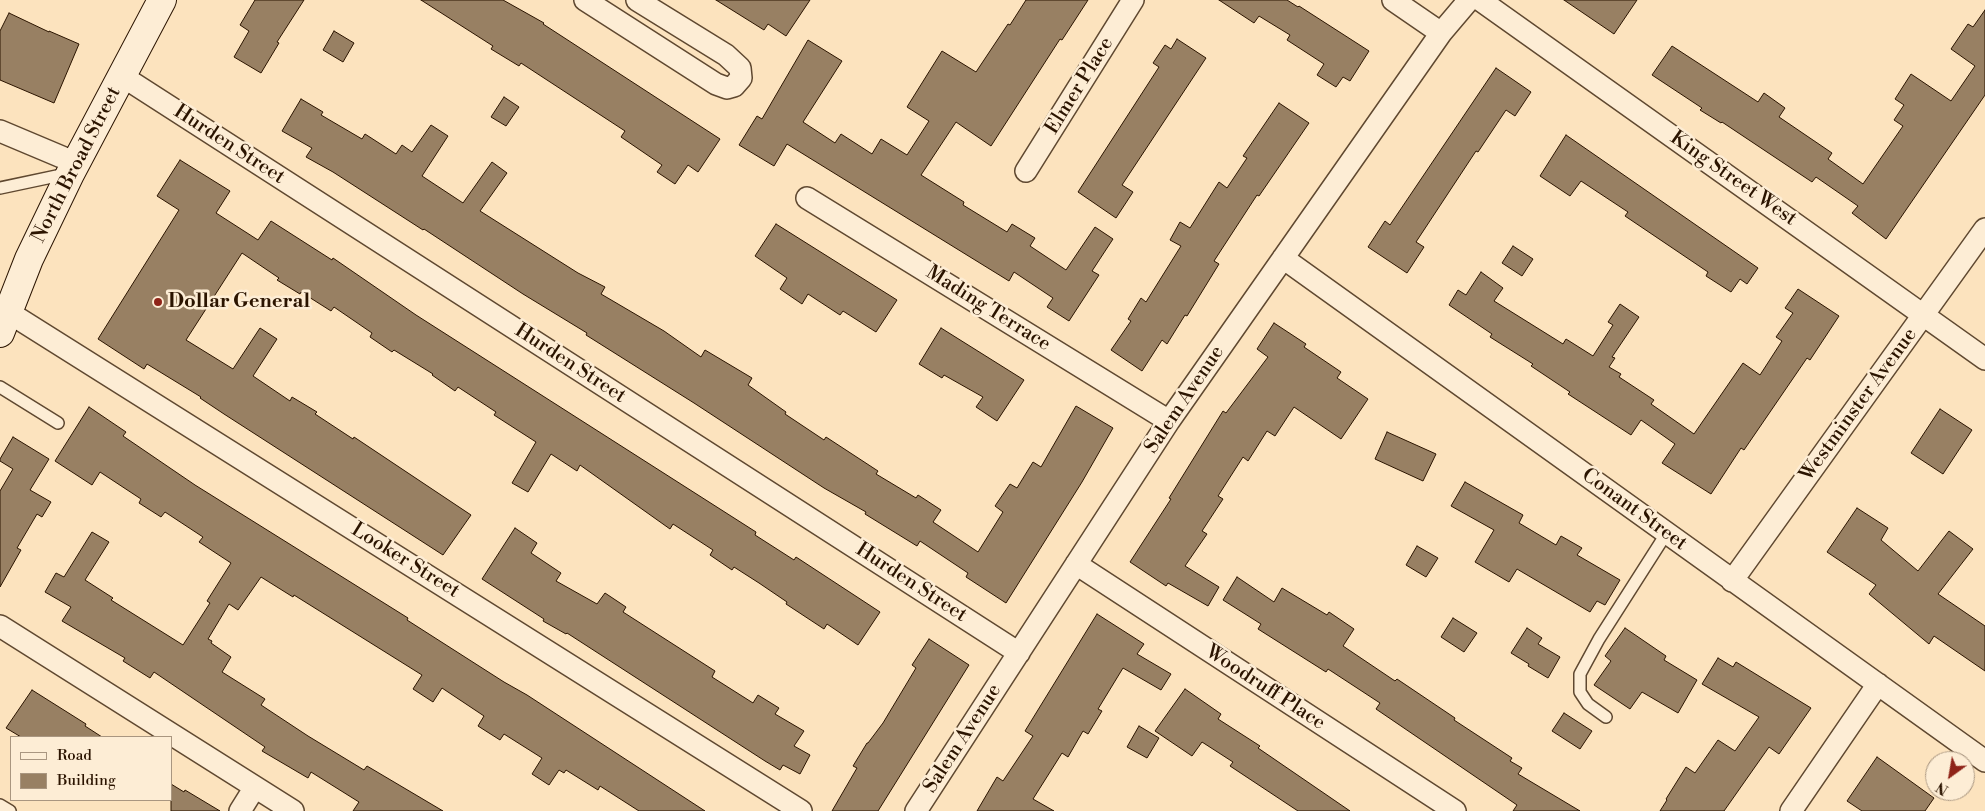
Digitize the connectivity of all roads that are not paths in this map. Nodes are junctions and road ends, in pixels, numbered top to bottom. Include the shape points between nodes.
1 (162, 0) edge
2 (586, 0) edge
3 (637, 0) edge
4 (1133, 0) edge
5 (1393, 0) edge
6 (1469, 0) edge
7 (1480, 0) edge
8 (1441, 33) junction
9 (122, 76) junction
10 (0, 131) edge
11 (73, 168) junction
12 (1026, 172) dead end
13 (0, 188) edge
14 (807, 198) dead end
15 (1985, 229) edge
16 (1283, 258) junction
17 (1924, 314) junction
18 (4, 323) edge
19 (1985, 359) edge
20 (0, 387) edge
21 (1169, 421) junction
22 (58, 422) dead end
23 (1666, 534) junction
24 (1076, 564) junction
25 (1732, 581) junction
26 (0, 626) edge
27 (1019, 652) junction
28 (1878, 684) junction
29 (1606, 717) dead end
30 (1985, 761) edge
31 (255, 787) junction
32 (0, 805) edge
33 (10, 811) edge
34 (240, 811) edge
35 (292, 811) edge
36 (801, 811) edge
37 (916, 811) edge
38 (1455, 811) edge
39 (1791, 811) edge

1 - 9 main road, North Broad Street
2 - 3 street via 716,84 727,88 742,78 740,68 726,55
4 - 12 street, Elmer Place
5 - 8 street
6 - 8 street, Salem Avenue
7 - 17 street, King Street West
8 - 16 street, Salem Avenue
9 - 11 main road, North Broad Street
9 - 27 street, Hurden Street
10 - 11 street
11 - 13 lane
11 - 18 main road, North Broad Street via 29,259
14 - 21 street, Mading Terrace
15 - 17 street, Westminster Avenue
16 - 21 street, Salem Avenue
16 - 23 street, Conant Street
17 - 19 street, King Street West
17 - 25 street, Westminster Avenue
18 - 36 street, Looker Street
20 - 22 lane
21 - 24 street, Salem Avenue
23 - 25 street, Conant Street
23 - 29 lane via 1580,674 1580,692 1588,704
24 - 27 street, Salem Avenue
24 - 38 street, Woodruff Place
25 - 28 street, Conant Street
26 - 31 street
27 - 37 street, Salem Avenue
28 - 30 street, Conant Street
28 - 39 street
31 - 34 street
31 - 35 street
32 - 33 lane

